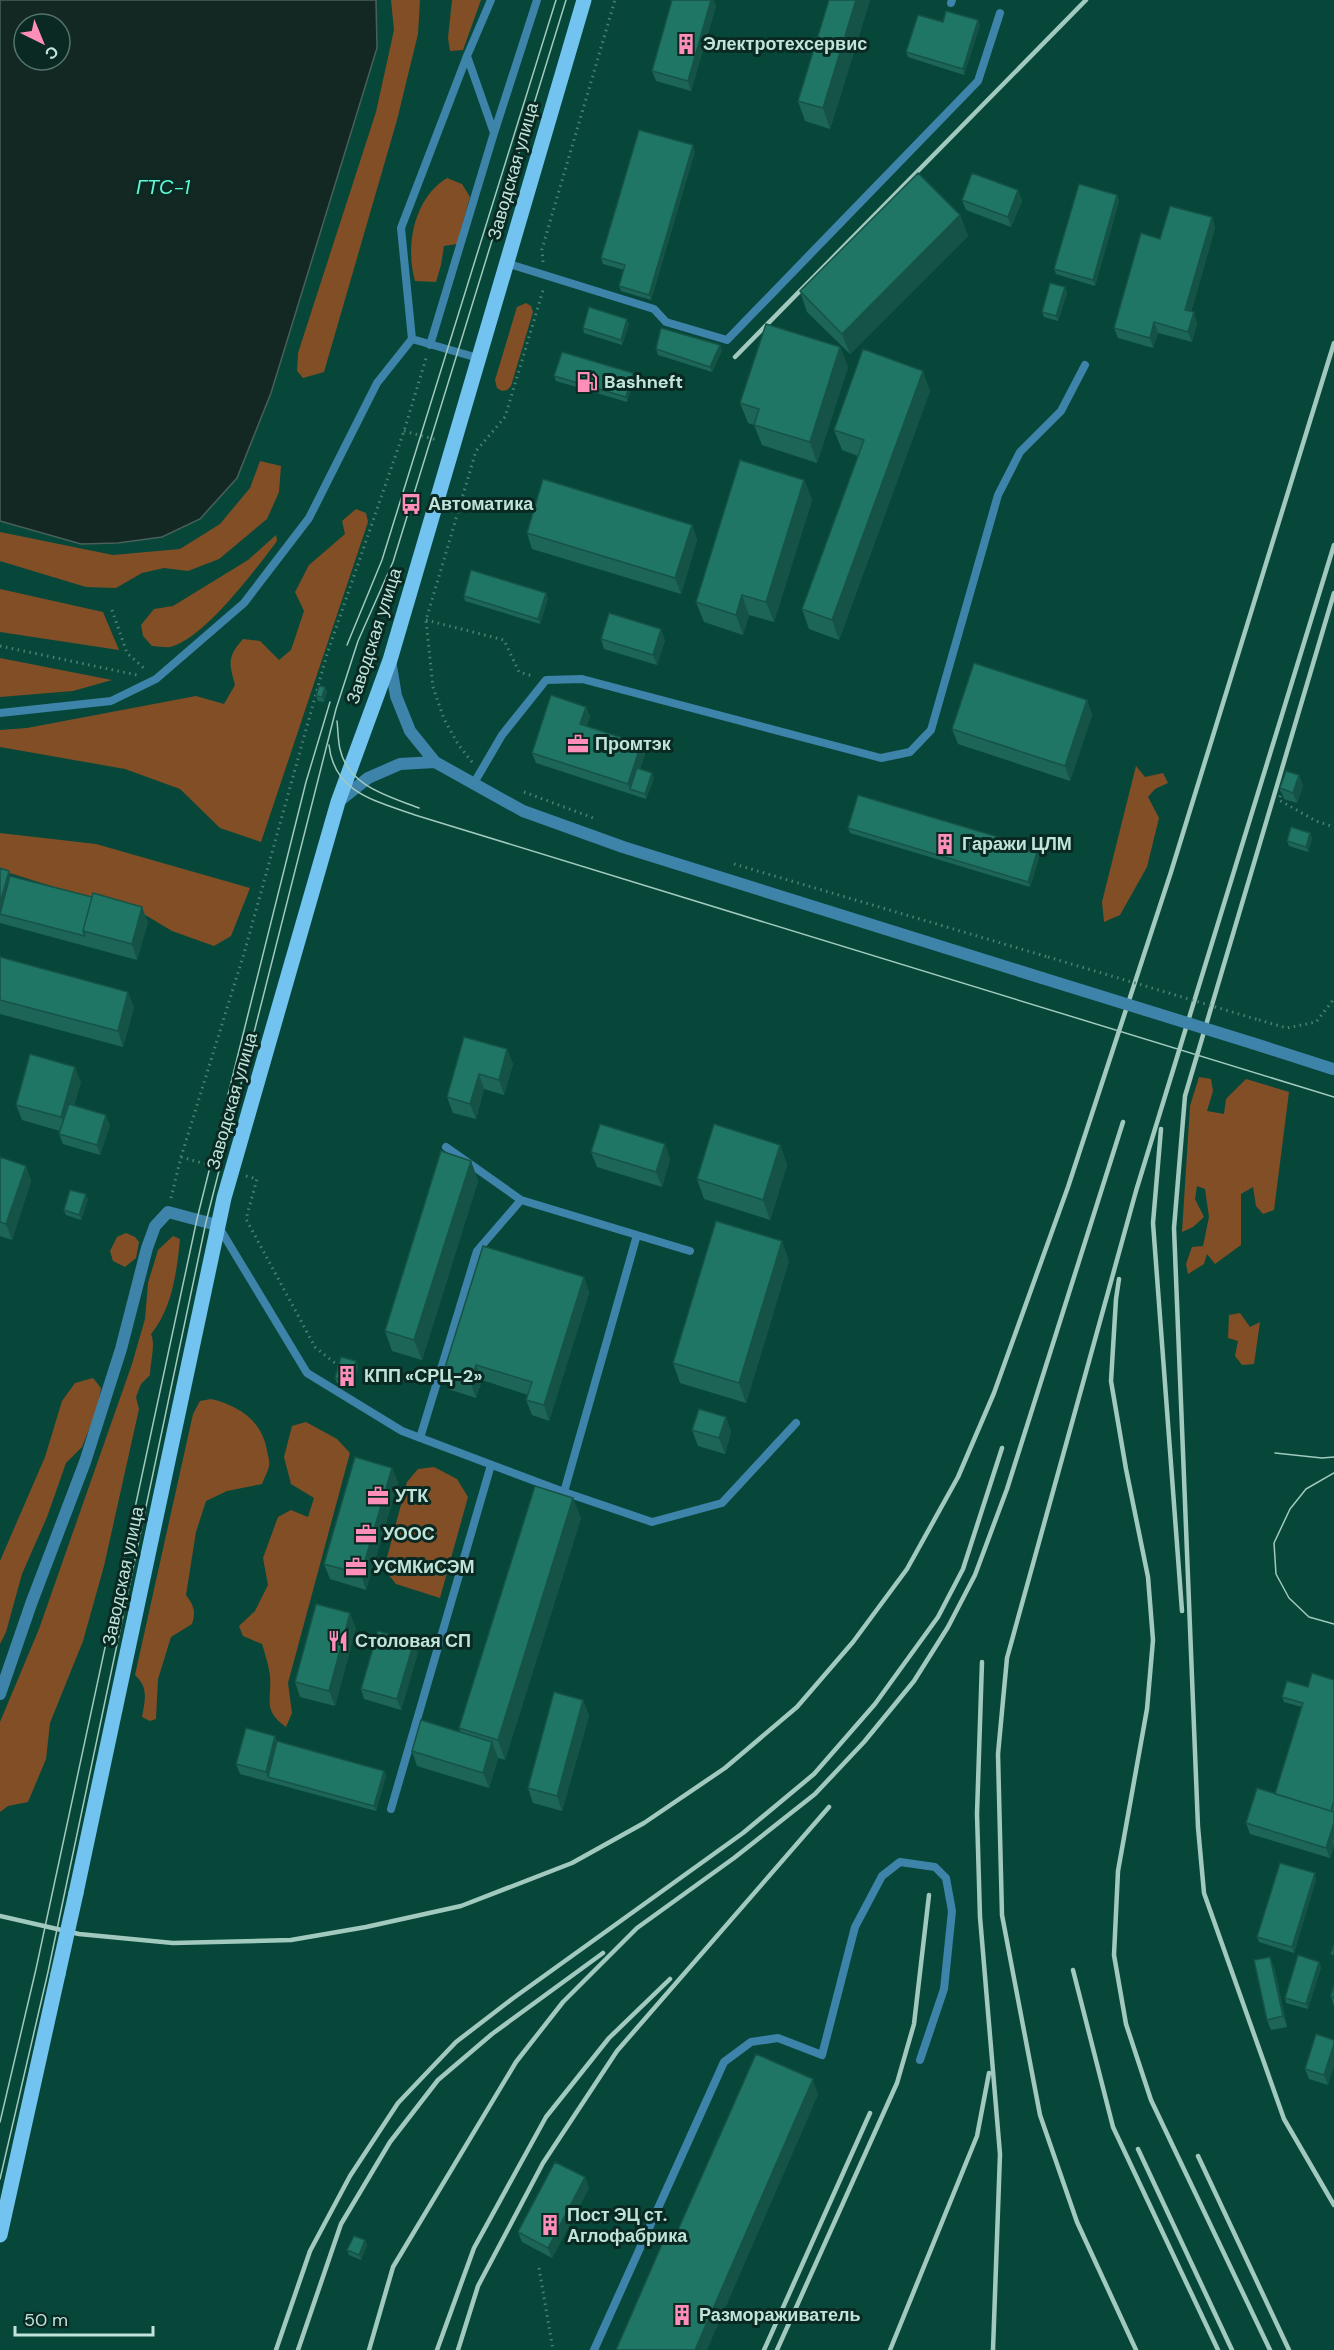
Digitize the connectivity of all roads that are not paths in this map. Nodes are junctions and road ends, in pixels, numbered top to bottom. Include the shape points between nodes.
1 (491, 0) edge
2 (537, 0) edge
3 (584, 0) edge
4 (1000, 13) dead end
5 (467, 56) junction
6 (494, 133) junction
7 (506, 263) junction
8 (412, 339) junction
9 (430, 345) junction
10 (477, 358) junction
11 (1085, 364) dead end
12 (390, 660) junction
13 (0, 713) edge
14 (435, 762) junction
15 (474, 783) junction
16 (338, 802) junction
17 (1334, 1068) edge
18 (446, 1147) dead end
19 (520, 1200) junction
20 (218, 1225) junction
21 (637, 1235) junction
22 (690, 1251) dead end
23 (796, 1423) dead end
24 (420, 1438) junction
25 (491, 1465) junction
26 (564, 1492) junction
27 (0, 1694) edge
28 (391, 1809) dead end
29 (920, 2060) dead end
30 (0, 2235) edge
31 (594, 2350) edge

1 - 5 lane
2 - 6 lane
3 - 7 main road, Заводская улица
4 - 7 lane via 978,81 728,340 666,322 654,309
5 - 6 lane
5 - 8 lane via 401,228
6 - 9 lane
7 - 10 main road, Заводская улица
8 - 9 lane
8 - 13 lane via 377,383 309,518 244,603 156,679 111,701
9 - 10 lane
10 - 12 main road, Заводская улица
11 - 15 lane via 1061,411 1020,452 998,495 931,730 910,752 881,758 582,679 546,680 502,735
12 - 14 street via 396,696 410,731
12 - 16 main road, Заводская улица
14 - 15 street
14 - 16 street via 400,764 368,778
15 - 17 street, bridge via 523,812 623,847
16 - 20 main road, Заводская улица
18 - 19 lane
19 - 21 lane
19 - 24 lane via 477,1251
20 - 24 lane via 307,1373
20 - 27 street via 168,1212 155,1226 85,1462
20 - 30 main road, Заводская улица, bridge
21 - 22 lane
21 - 26 lane
23 - 26 lane via 722,1503 652,1522
24 - 25 lane
25 - 26 lane
25 - 28 lane
29 - 31 lane via 944,1989 952,1911 946,1878 935,1867 900,1862 882,1876 855,1927 822,2055 778,2038 751,2042 724,2062

